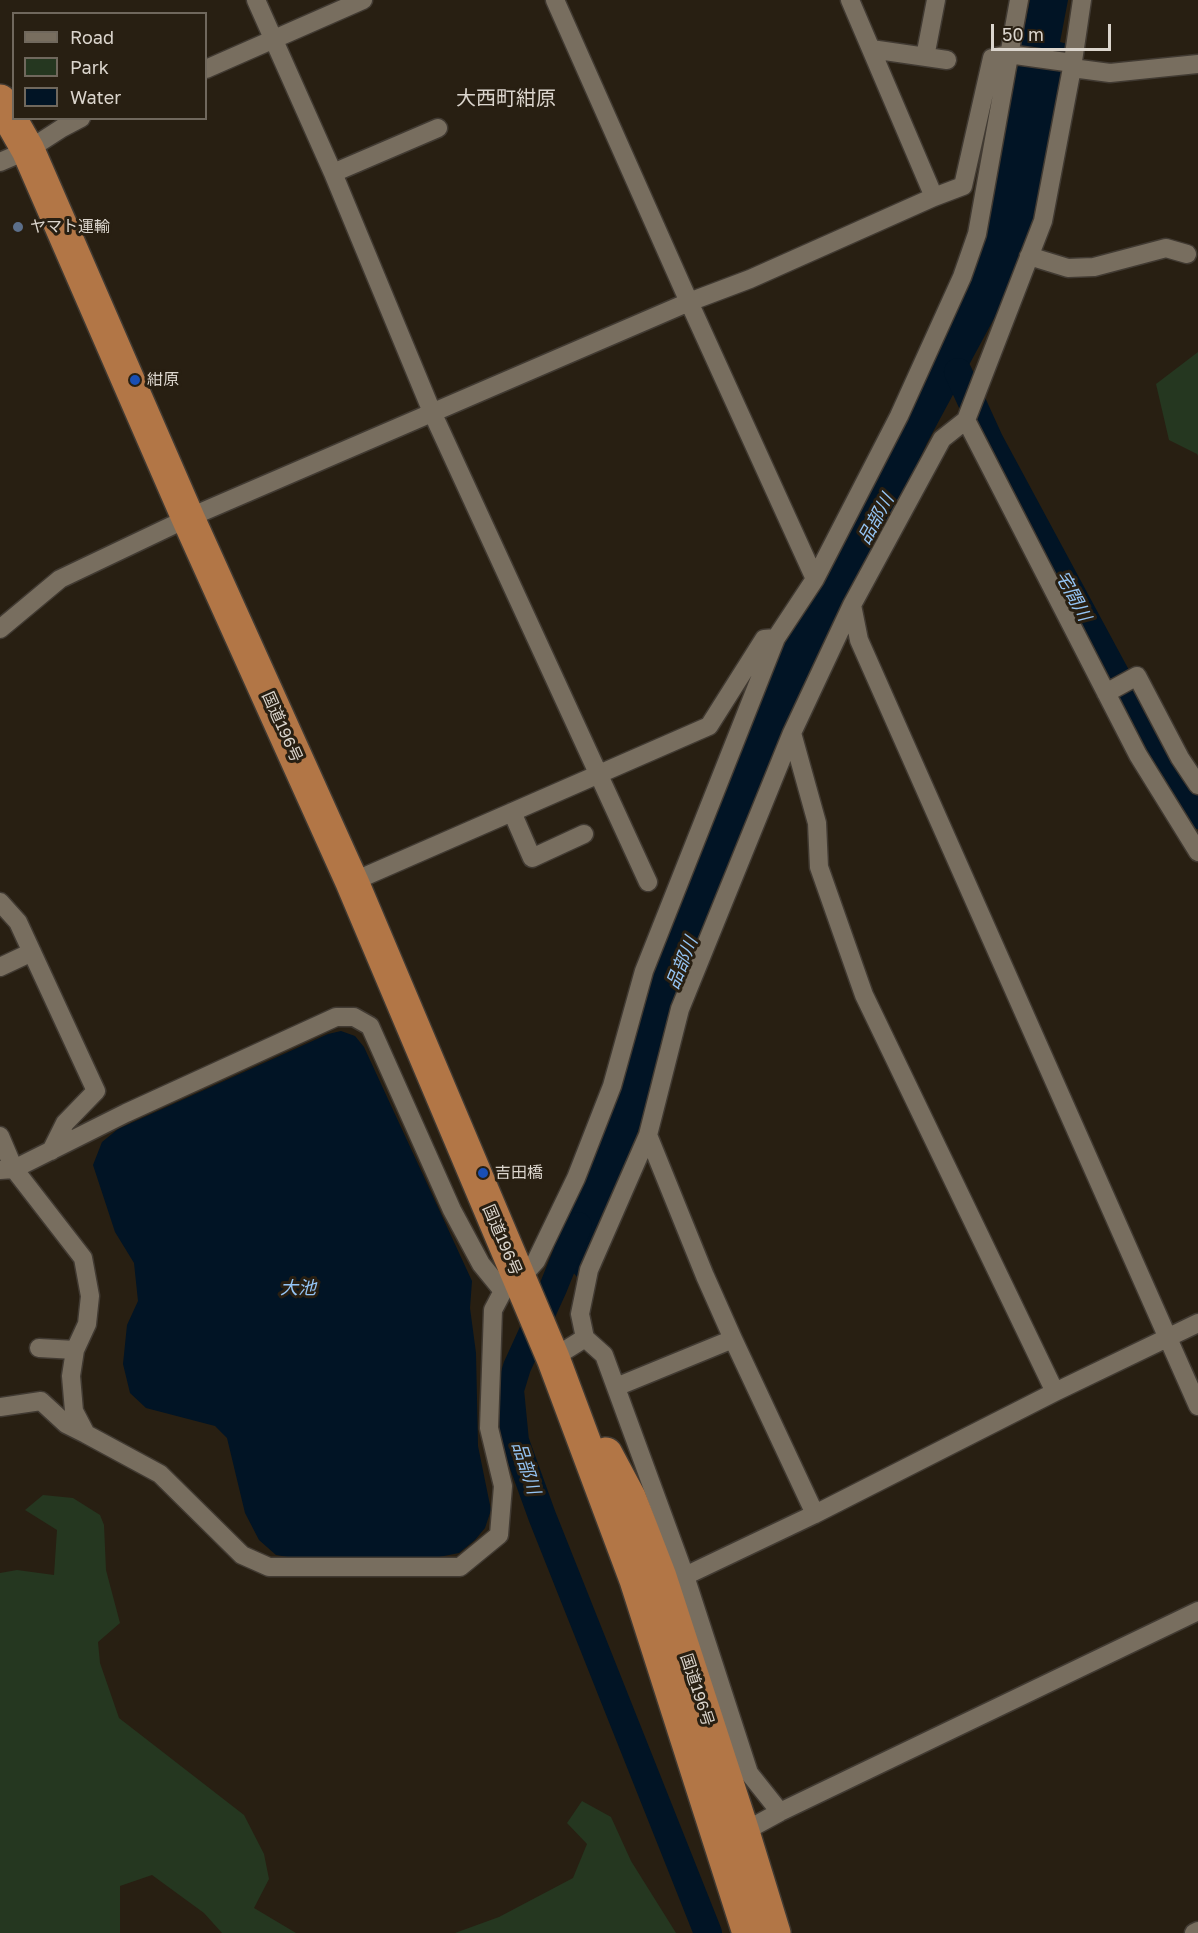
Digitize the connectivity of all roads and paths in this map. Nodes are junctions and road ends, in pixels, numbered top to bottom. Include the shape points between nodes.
1 (256, 0) edge
2 (363, 0) edge
3 (555, 0) edge
4 (850, 0) edge
5 (936, 0) edge
6 (1019, 0) edge
7 (1082, 0) edge
8 (274, 40) junction
9 (871, 49) junction
10 (1013, 54) junction
11 (925, 57) junction
12 (947, 60) dead end
13 (1198, 64) edge
14 (1069, 65) junction
15 (207, 69) edge
16 (0, 101) edge
17 (77, 120) edge
18 (438, 128) dead end
19 (14, 156) edge
20 (333, 173) junction
21 (934, 197) junction
22 (1187, 254) dead end
23 (1029, 256) junction
24 (689, 302) junction
25 (432, 412) junction
26 (966, 419) junction
27 (188, 518) junction
28 (815, 579) junction
29 (852, 605) junction
30 (0, 629) edge
31 (776, 638) junction
32 (1106, 693) junction
33 (792, 734) junction
34 (597, 774) junction
35 (1198, 784) edge
36 (512, 812) junction
37 (584, 834) dead end
38 (1198, 852) edge
39 (352, 882) junction
40 (648, 882) dead end
41 (0, 902) edge
42 (32, 952) junction
43 (0, 968) edge
44 (648, 1135) junction
45 (0, 1136) edge
46 (51, 1151) junction
47 (7, 1170) edge
48 (518, 1293) junction
49 (1198, 1323) edge
50 (1169, 1337) junction
51 (585, 1338) junction
52 (733, 1340) junction
53 (39, 1348) dead end
54 (75, 1350) junction
55 (551, 1352) junction
56 (616, 1387) junction
57 (1055, 1392) junction
58 (1198, 1406) edge
59 (0, 1407) edge
60 (100, 1441) junction
61 (815, 1514) junction
62 (685, 1576) junction
63 (1198, 1611) edge
64 (780, 1812) junction
65 (732, 1837) junction
66 (749, 1933) edge
67 (774, 1933) edge

1 - 8 street
2 - 8 street
3 - 24 street
4 - 9 street
5 - 11 street
6 - 10 street
7 - 14 street
8 - 15 street
8 - 20 street
9 - 11 street
9 - 21 street
10 - 14 street
10 - 21 street via 992,58 963,186
10 - 28 street via 977,234 962,277 899,416
11 - 12 street
13 - 14 street via 1110,73
14 - 23 street via 1043,221
16 - 19 highway, 国道196号
17 - 19 street
18 - 20 street
19 - 27 highway, 国道196号
20 - 25 street
21 - 24 street
22 - 23 street via 1166,248 1094,267 1068,268
23 - 26 street
24 - 25 street
24 - 28 street
25 - 27 street
25 - 34 street
26 - 29 street via 942,439
26 - 32 street
27 - 30 street via 60,579
27 - 39 highway, 国道196号
28 - 31 street
29 - 33 street
29 - 50 street via 859,640
31 - 34 street via 764,639 709,726
31 - 48 street via 644,971 612,1086 576,1178
32 - 35 street via 1137,676
32 - 38 street via 1138,755
33 - 44 street via 680,1010
33 - 57 street via 817,823 819,867 864,995
34 - 36 street
34 - 40 street
36 - 37 street via 532,858
36 - 39 street
39 - 48 highway, 国道196号
41 - 42 street via 18,922
42 - 43 street
42 - 46 street via 96,1091 65,1123
44 - 51 street via 589,1270 580,1314
44 - 52 street
45 - 47 street
46 - 47 street
46 - 48 street via 336,1017 354,1017 370,1026 452,1210 481,1264
47 - 54 street via 82,1258 90,1296 87,1324
48 - 55 highway, 国道196号
48 - 60 street via 493,1310 489,1428 503,1486 499,1535 460,1568 269,1568 242,1555 160,1474
49 - 50 street
50 - 57 street
50 - 58 street
51 - 55 street
51 - 56 street via 604,1355
52 - 56 street
52 - 61 street
53 - 54 street
54 - 60 street via 71,1376 74,1411 86,1434
55 - 65 highway, 国道196号 via 629,1497 660,1577
56 - 62 street
57 - 61 street
59 - 60 street via 41,1401 66,1424
61 - 62 street
62 - 64 street via 749,1773
63 - 64 street
64 - 65 street
65 - 66 highway, 国道196号
65 - 67 highway, 国道196号

